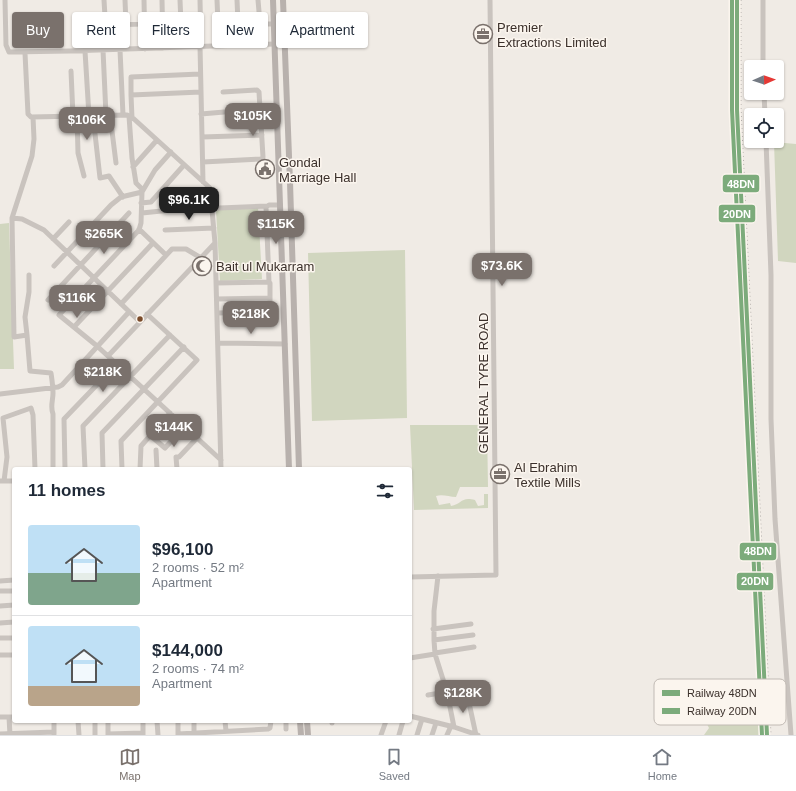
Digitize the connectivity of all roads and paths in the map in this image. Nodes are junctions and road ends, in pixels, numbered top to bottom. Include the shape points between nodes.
1 (5, 0) edge
2 (104, 0) edge
3 (125, 0) edge
4 (144, 0) edge
5 (162, 0) edge
6 (180, 0) edge
7 (200, 0) edge
8 (217, 0) edge
9 (237, 0) edge
10 (258, 0) edge
11 (273, 0) edge
12 (283, 0) edge
13 (490, 0) edge
14 (762, 0) edge
15 (105, 12) edge
16 (126, 12) edge
17 (144, 12) edge
18 (162, 12) edge
19 (181, 12) edge
20 (200, 12) edge
21 (218, 12) edge
22 (238, 12) edge
23 (274, 24) junction
24 (0, 43) edge
25 (6, 44) junction
26 (268, 44) edge
27 (274, 44) junction
28 (163, 48) edge
29 (201, 48) edge
30 (126, 49) joint
31 (145, 49) joint
32 (105, 50) junction
33 (120, 50) junction
34 (85, 51) junction
35 (25, 53) junction
36 (763, 60) edge
37 (71, 71) dead end
38 (200, 74) junction
39 (201, 92) junction
40 (223, 92) dead end
41 (131, 95) junction
42 (260, 109) junction
43 (201, 114) junction
44 (108, 115) junction
45 (75, 116) junction
46 (91, 116) junction
47 (128, 116) junction
48 (33, 117) junction
49 (262, 135) junction
50 (202, 138) junction
51 (157, 140) junction
52 (278, 147) junction
53 (289, 147) junction
54 (766, 148) edge
55 (171, 152) junction
56 (116, 162) dead end
57 (203, 162) junction
58 (184, 165) junction
59 (134, 167) junction
60 (84, 176) dead end
61 (203, 182) junction
62 (142, 191) junction
63 (123, 197) junction
64 (141, 203) junction
65 (280, 205) junction
66 (267, 206) junction
67 (212, 209) junction
68 (130, 213) dead end
69 (142, 213) junction
70 (12, 218) junction
71 (70, 222) dead end
72 (214, 228) junction
73 (139, 229) junction
74 (165, 230) dead end
75 (53, 239) junction
76 (153, 242) junction
77 (215, 243) junction
78 (67, 253) junction
79 (166, 255) junction
80 (201, 258) junction
81 (80, 265) junction
82 (54, 266) dead end
83 (29, 275) dead end
84 (94, 278) junction
85 (269, 282) junction
86 (216, 283) junction
87 (107, 291) junction
88 (270, 298) junction
89 (217, 299) junction
90 (48, 300) dead end
91 (121, 304) junction
92 (129, 312) junction
93 (217, 313) junction
94 (147, 314) junction
95 (140, 322) junction
96 (74, 327) junction
97 (27, 335) junction
98 (170, 335) junction
99 (218, 343) junction
100 (284, 344) junction
101 (97, 346) junction
102 (184, 347) junction
103 (108, 356) junction
104 (117, 364) junction
105 (130, 376) junction
106 (53, 388) junction
107 (144, 389) junction
108 (0, 394) edge
109 (158, 402) junction
110 (170, 413) junction
111 (184, 427) junction
112 (151, 436) junction
113 (197, 438) junction
114 (156, 450) dead end
115 (221, 460) junction
116 (35, 467) edge
117 (53, 467) edge
118 (65, 467) edge
119 (85, 467) edge
120 (103, 467) edge
121 (122, 467) edge
122 (140, 467) edge
123 (157, 467) edge
124 (177, 467) edge
125 (221, 467) edge
126 (289, 467) edge
127 (299, 467) edge
128 (2, 481) edge
129 (438, 576) junction
130 (412, 577) edge
131 (12, 580) edge
132 (0, 581) edge
133 (12, 590) edge
134 (0, 591) edge
135 (12, 605) edge
136 (0, 606) edge
137 (12, 622) edge
138 (0, 623) edge
139 (471, 624) dead end
140 (433, 629) junction
141 (472, 634) dead end
142 (0, 638) edge
143 (12, 638) edge
144 (434, 640) junction
145 (474, 647) dead end
146 (435, 653) junction
147 (0, 655) edge
148 (12, 655) edge
149 (412, 658) edge
150 (478, 687) dead end
151 (466, 689) junction
152 (447, 692) junction
153 (428, 695) dead end
154 (412, 716) edge
155 (0, 717) edge
156 (12, 717) edge
157 (422, 719) junction
158 (436, 722) junction
159 (54, 723) edge
160 (78, 723) edge
161 (95, 723) edge
162 (108, 723) edge
163 (143, 723) edge
164 (157, 723) edge
165 (178, 723) edge
166 (194, 723) edge
167 (225, 723) edge
168 (271, 723) edge
169 (286, 723) edge
170 (300, 723) edge
171 (307, 723) edge
172 (385, 723) edge
173 (402, 723) edge
174 (452, 726) junction
175 (286, 729) dead end
176 (226, 731) junction
177 (194, 732) junction
178 (252, 733) edge
179 (468, 733) edge
180 (0, 734) edge
181 (10, 734) edge
182 (25, 734) edge
183 (40, 734) edge
184 (54, 734) edge
185 (143, 734) edge
186 (178, 734) edge
187 (79, 735) edge
188 (95, 735) edge
189 (108, 735) edge
190 (158, 735) edge
191 (301, 735) edge
192 (308, 735) edge
193 (380, 735) edge
194 (399, 735) edge
195 (417, 735) edge
196 (432, 735) edge
197 (447, 735) edge
198 (477, 735) edge
199 (791, 735) edge

1 - 25 street
2 - 15 street
3 - 16 street
4 - 17 street
5 - 18 street
6 - 19 street
7 - 20 street
8 - 21 street
9 - 22 street
10 - 23 street via 260,23
11 - 23 main road
12 - 53 main road
13 - 129 street, GENERAL TYRE ROAD via 496,575
14 - 36 street
23 - 27 main road
24 - 25 street
25 - 35 street via 9,52
26 - 27 street
27 - 52 main road
28 - 31 street
29 - 38 street
30 - 31 street
30 - 33 street
32 - 33 street
32 - 34 street
32 - 44 street
33 - 47 street
34 - 35 street
34 - 46 street
35 - 48 street via 28,114
37 - 45 street
38 - 39 street
38 - 41 street via 131,77
39 - 41 street
39 - 43 street
40 - 42 street via 258,91
41 - 47 street
42 - 43 street
42 - 49 street
43 - 50 street
44 - 46 street
44 - 47 street
44 - 56 street
45 - 46 street
45 - 48 street
45 - 60 street via 78,153
46 - 63 street via 100,178 109,176
47 - 51 street
47 - 59 street
48 - 70 street via 32,156
49 - 50 street
49 - 57 street via 261,159
50 - 57 street
51 - 55 street
51 - 59 street
52 - 53 main road
52 - 65 main road
53 - 127 main road
54 - 199 street via 775,519
55 - 58 street
55 - 62 street via 155,170
57 - 61 street
58 - 61 street
58 - 64 street via 152,202
59 - 62 street via 136,183
61 - 67 street via 210,188
62 - 63 street
62 - 64 street
63 - 78 street via 110,204
64 - 69 street
65 - 66 street
65 - 100 main road
66 - 67 street
66 - 85 street
67 - 69 street
67 - 72 street
68 - 81 street
69 - 73 street
70 - 75 street via 44,230
70 - 97 street via 14,337
71 - 75 street
72 - 74 street
72 - 77 street
73 - 76 street
73 - 84 street
75 - 78 street
76 - 79 street
76 - 87 street
77 - 80 street
77 - 86 street
78 - 81 street
78 - 82 street
79 - 80 street via 172,249 186,249
79 - 91 street
80 - 94 street
81 - 84 street
81 - 90 street
83 - 97 street via 25,317
84 - 87 street
84 - 96 street via 59,315
85 - 86 street
85 - 88 street
86 - 89 street
87 - 91 street
87 - 96 street
88 - 89 street
88 - 93 street via 270,308 267,312
89 - 93 street
91 - 92 street
92 - 95 street
92 - 101 street
93 - 99 street
94 - 95 street
94 - 98 street
95 - 103 street
96 - 101 street
97 - 106 street via 30,371 51,373
98 - 102 street
98 - 105 street
99 - 100 street
99 - 115 street
100 - 126 main road
101 - 103 street
101 - 106 street via 62,385
102 - 107 street
102 - 109 street via 197,360
103 - 104 street
104 - 105 street
104 - 118 street via 64,419
105 - 107 street
105 - 119 street via 83,426
106 - 108 street
106 - 117 street
107 - 109 street
107 - 120 street via 102,433
109 - 110 street
109 - 121 street via 121,441
110 - 111 street
110 - 112 street
111 - 112 street via 165,448
111 - 113 street
112 - 122 street via 141,446
113 - 115 street
113 - 124 street via 179,457 176,457
114 - 123 street
115 - 125 street
116 - 128 street via 31,408 3,418 7,456
129 - 130 street
129 - 140 street
131 - 132 street
133 - 134 street
135 - 136 street
137 - 138 street
139 - 140 street
140 - 144 street
141 - 144 street
142 - 143 street
144 - 146 street
145 - 146 street
146 - 149 street
146 - 152 street
147 - 148 street
150 - 151 street
151 - 152 street
151 - 198 street
152 - 153 street
152 - 174 street
154 - 157 street
155 - 156 street
156 - 181 street
157 - 158 street
157 - 195 street
158 - 174 street
158 - 196 street
159 - 184 street
160 - 187 street
161 - 188 street
162 - 189 street
163 - 185 street
164 - 190 street
165 - 186 street
166 - 177 street
167 - 176 street
168 - 178 street via 270,728
169 - 175 street
170 - 191 main road
171 - 192 main road
172 - 193 street
173 - 194 street
174 - 179 street
174 - 197 street
176 - 177 street
176 - 178 street
177 - 186 street
179 - 198 street
180 - 181 street
181 - 182 street
182 - 183 street
183 - 184 street
185 - 189 street

